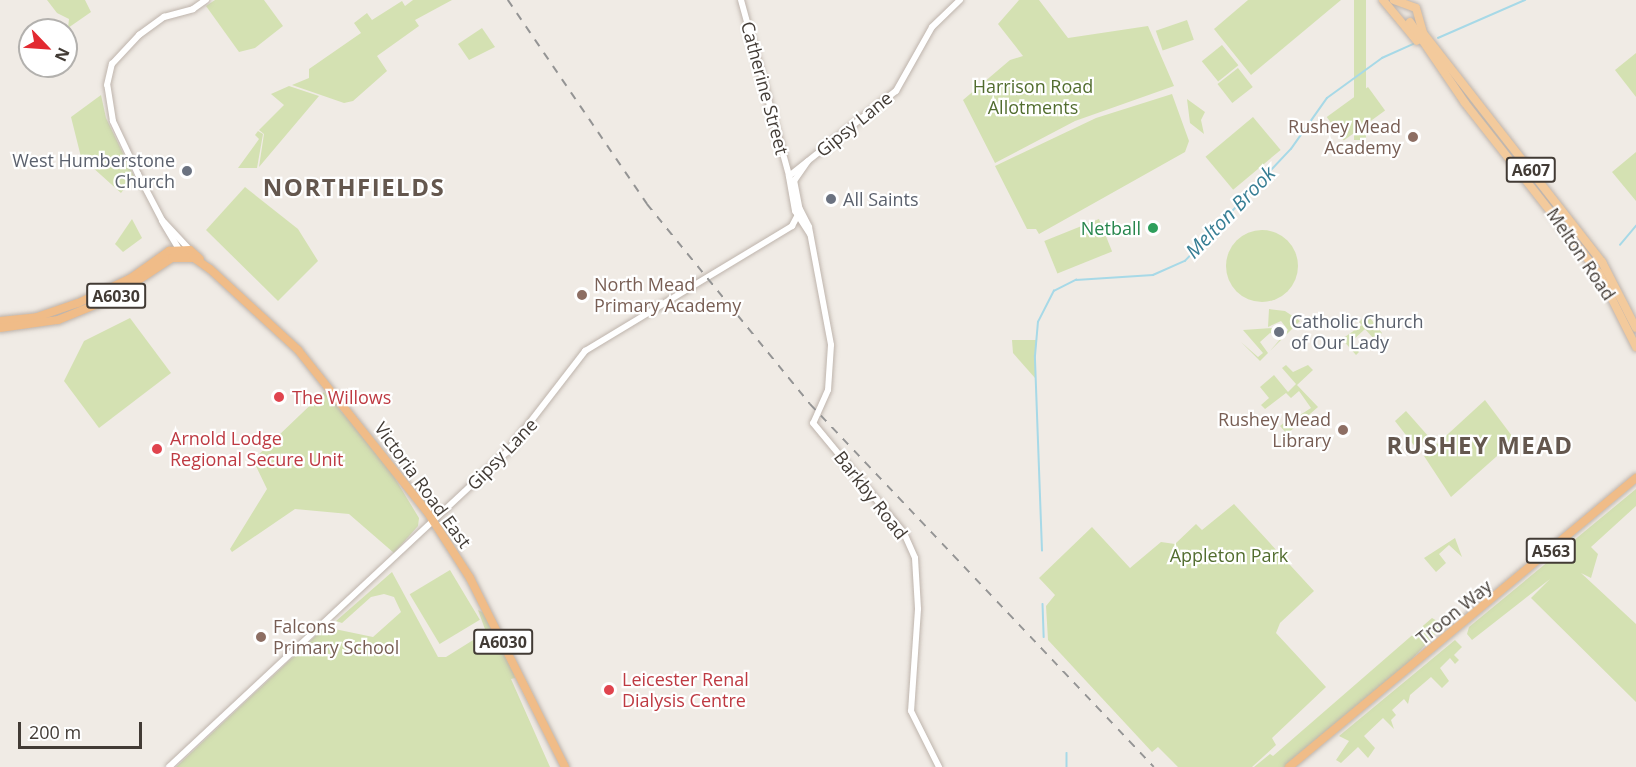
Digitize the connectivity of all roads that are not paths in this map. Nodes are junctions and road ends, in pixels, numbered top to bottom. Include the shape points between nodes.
1 (206, 0) edge
2 (741, 0) edge
3 (960, 0) edge
4 (1385, 0) edge
5 (1395, 0) edge
6 (1407, 6) junction
7 (1401, 14) junction
8 (1413, 21) junction
9 (1425, 48) junction
10 (1474, 97) junction
11 (1465, 103) junction
12 (784, 161) junction
13 (808, 161) junction
14 (800, 167) junction
15 (789, 176) junction
16 (794, 184) junction
17 (1548, 192) junction
18 (800, 208) junction
19 (1557, 217) junction
20 (798, 218) junction
21 (162, 220) junction
22 (792, 226) junction
23 (808, 232) junction
24 (174, 243) junction
25 (192, 254) junction
26 (167, 258) junction
27 (0, 321) edge
28 (0, 328) edge
29 (1636, 328) edge
30 (1635, 342) edge
31 (1636, 478) edge
32 (434, 522) junction
33 (169, 767) edge
34 (565, 767) edge
35 (939, 767) edge
36 (1289, 767) edge

1 - 21 street via 152,24 120,54 108,74 113,121
2 - 12 street, Catherine Street
3 - 13 street, Gipsy Lane via 932,27 896,91
4 - 7 main road, A607
4 - 9 main road
5 - 6 main road, A607
6 - 7 main road
6 - 8 main road, A607 via 1416,8
7 - 8 main road, A607
8 - 9 main road, Melton Road / A607
8 - 10 main road, Melton Road / A607
9 - 11 main road, Melton Road / A607
10 - 11 main road
10 - 17 main road, Melton Road / A607
11 - 19 main road, Melton Road / A607
12 - 14 street
12 - 15 street, Catherine Street
13 - 14 street, Gipsy Lane
13 - 16 street, Gipsy Lane
14 - 15 street, Gipsy Lane
15 - 16 street
15 - 20 street
16 - 18 street, Gipsy Lane
17 - 19 main road via 1545,196
17 - 29 main road, Melton Road / A607 via 1602,262
18 - 20 street, Gipsy Lane
18 - 23 street
19 - 30 main road, Melton Road / A607 via 1609,290
20 - 22 street, Gipsy Lane
20 - 23 street, Barkby Road
21 - 24 street
21 - 25 street
22 - 23 street
22 - 32 street, Gipsy Lane via 585,351 532,424
23 - 35 street, Barkby Road via 831,359 828,390 813,423 904,533 915,558 918,609 911,711
24 - 25 highway
24 - 26 highway
24 - 26 street
25 - 26 highway
25 - 32 highway, Victoria Road East / A6030 via 298,350
26 - 27 highway via 106,292 61,310
26 - 28 highway, A6030 via 110,300 58,320
31 - 36 highway, Troon Way / A563
32 - 33 street, Gipsy Lane
32 - 34 highway, Victoria Road East / A6030 via 470,578

